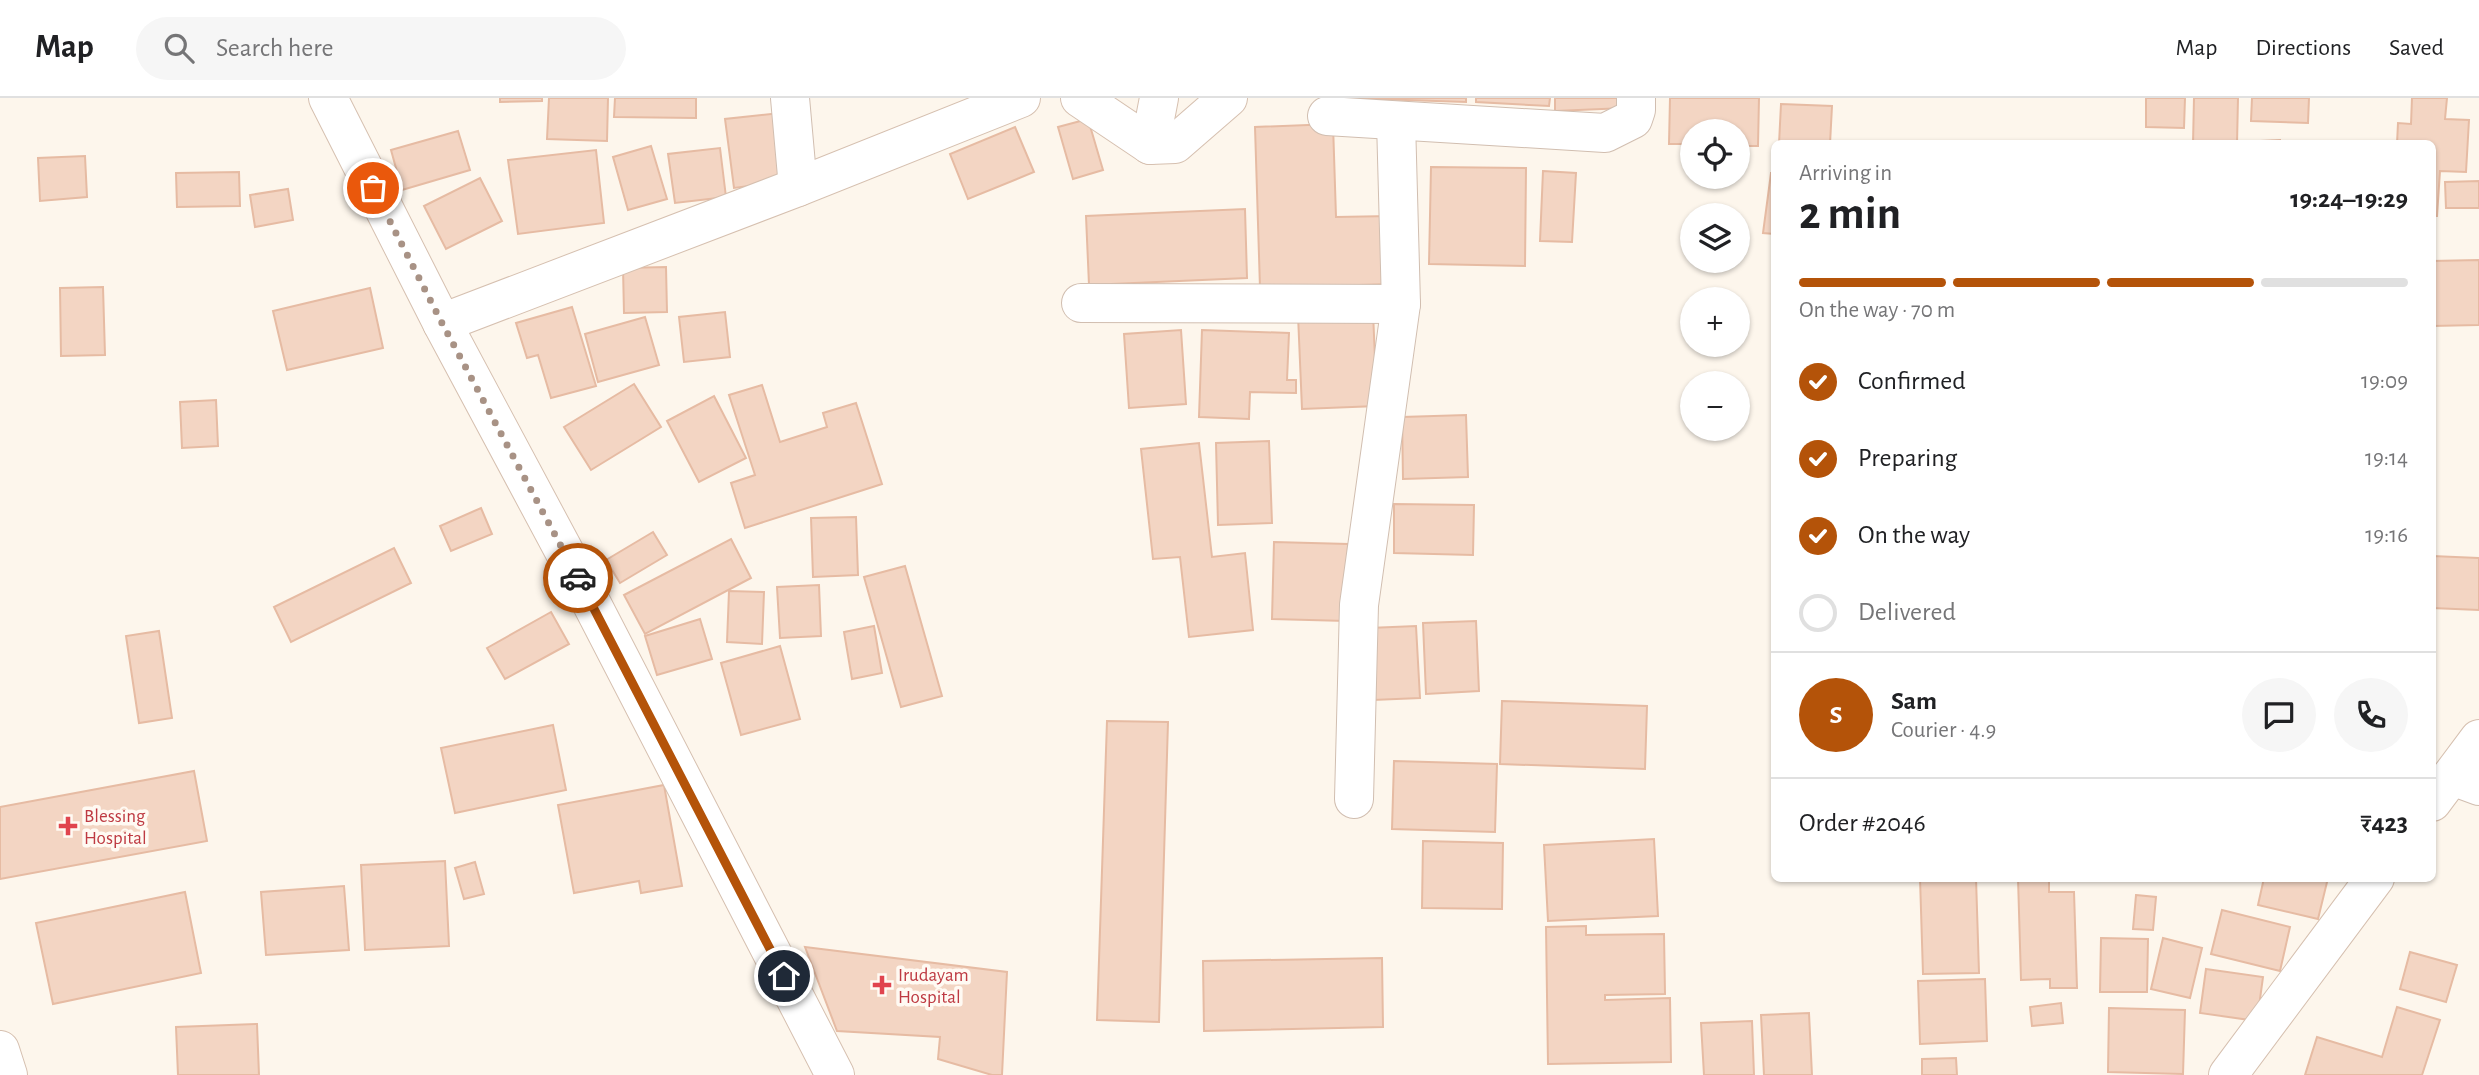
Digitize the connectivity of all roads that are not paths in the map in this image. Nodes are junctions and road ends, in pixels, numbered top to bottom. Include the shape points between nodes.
1 (328, 98) edge
2 (790, 98) edge
3 (1021, 98) edge
4 (1080, 98) edge
5 (1159, 98) edge
6 (1228, 98) edge
7 (1636, 98) edge
8 (1327, 116) dead end
9 (1396, 121) junction
10 (1150, 145) junction
11 (798, 187) junction
12 (1081, 303) dead end
13 (1401, 304) junction
14 (442, 323) junction
15 (2479, 740) edge
16 (2455, 788) edge
17 (1354, 799) dead end
18 (2372, 882) edge
19 (0, 1050) edge
20 (8, 1075) edge
21 (835, 1075) edge
22 (2228, 1075) edge

1 - 14 street
2 - 11 street
3 - 11 street
4 - 10 street
5 - 10 street
6 - 10 street via 1175,144
7 - 9 street via 1633,119 1605,133
8 - 9 street
9 - 13 street
11 - 14 street
12 - 13 street
13 - 17 street via 1359,605
14 - 21 street
15 - 16 street
18 - 22 street
19 - 20 street

